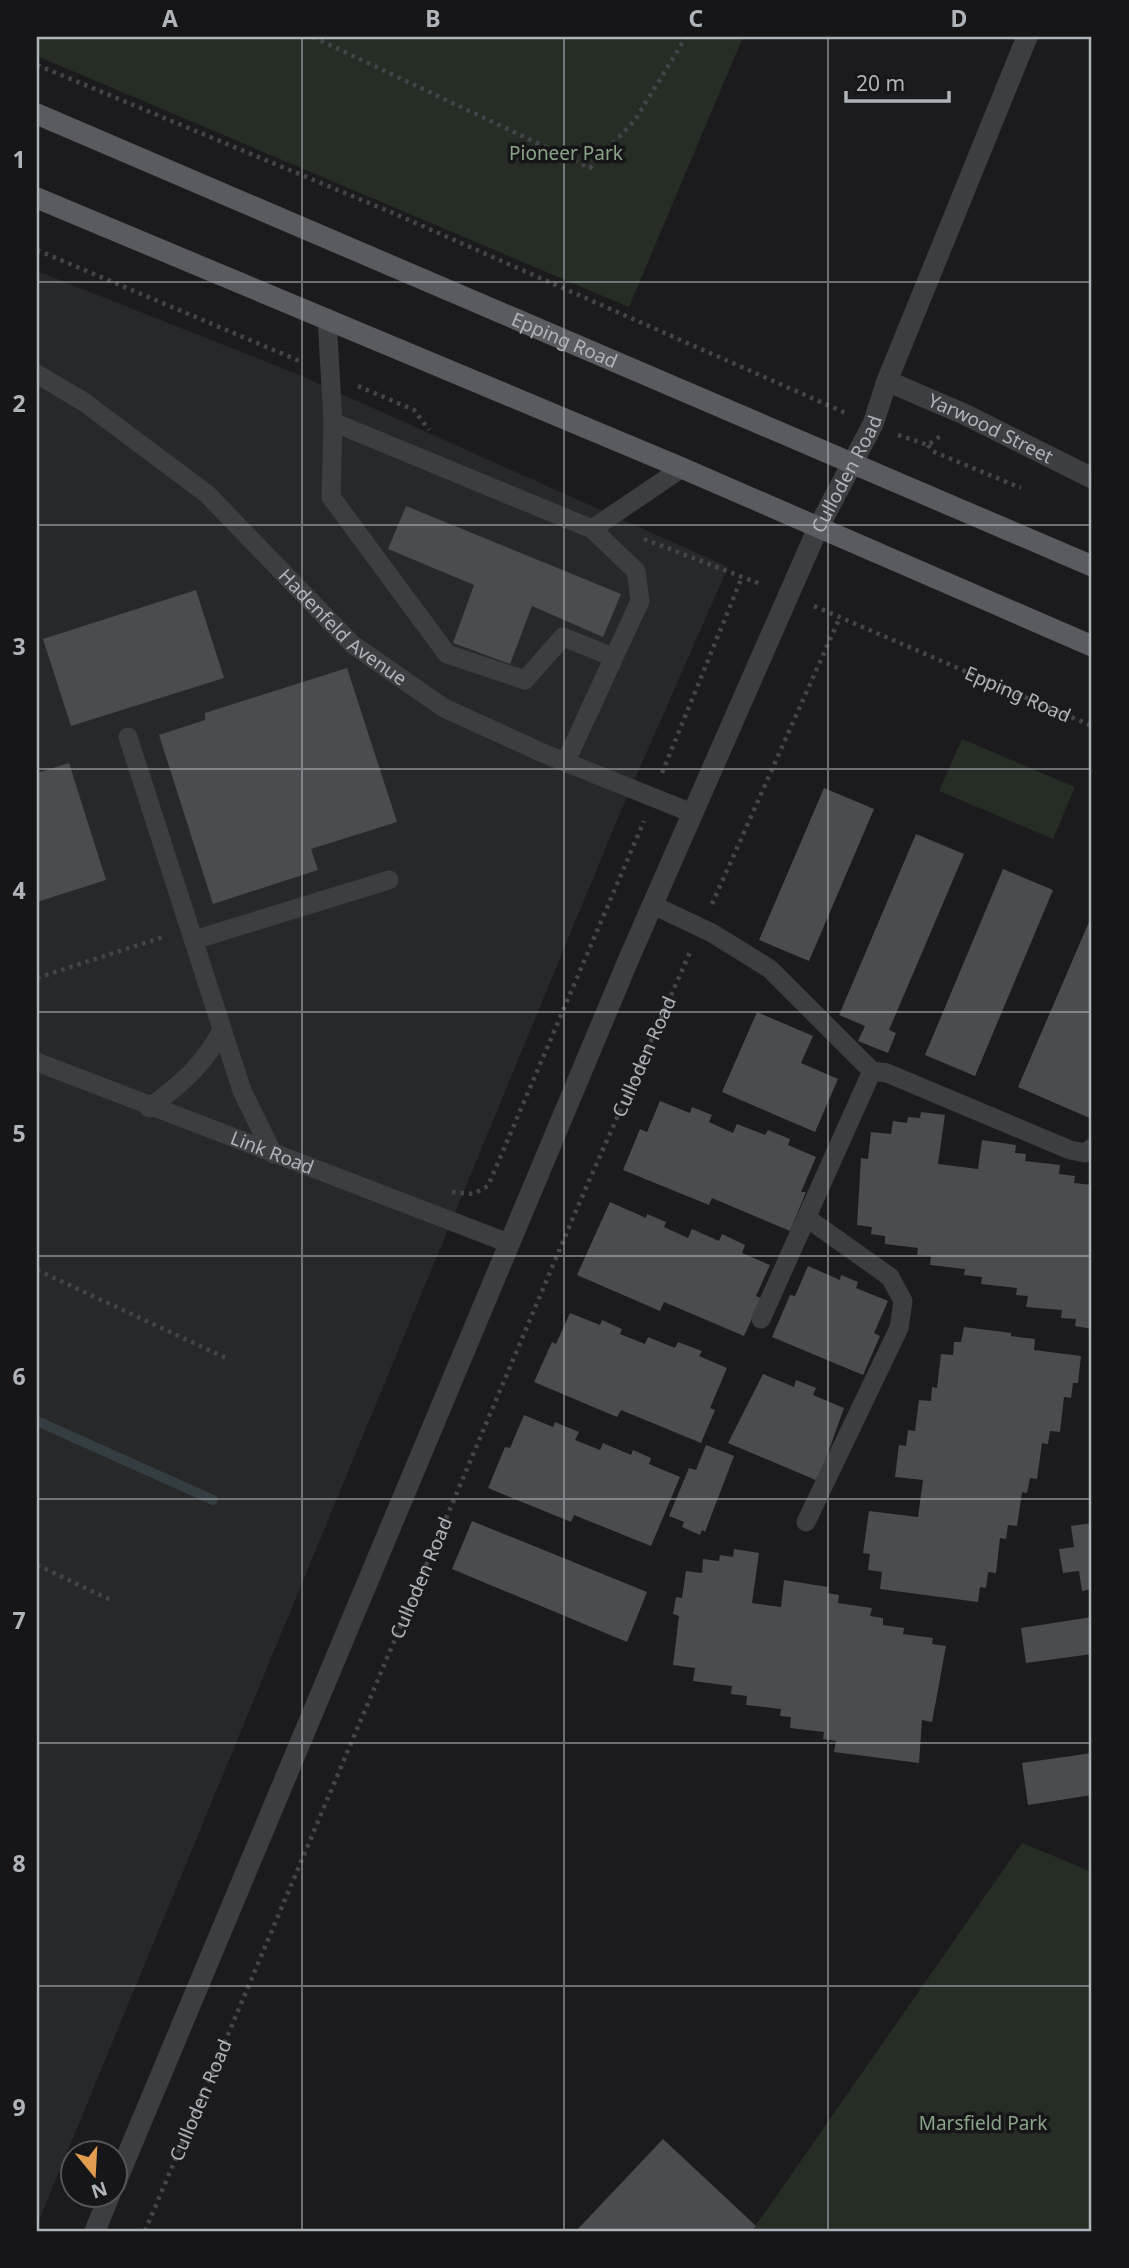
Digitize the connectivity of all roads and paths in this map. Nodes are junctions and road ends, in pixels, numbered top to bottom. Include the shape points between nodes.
1 (313, 37) edge
2 (686, 37) edge
3 (1027, 37) edge
4 (37, 65) edge
5 (37, 114) edge
6 (37, 198) edge
7 (327, 318) junction
8 (37, 374) edge
9 (887, 381) junction
10 (964, 414) junction
11 (333, 422) junction
12 (873, 424) junction
13 (928, 445) junction
14 (852, 464) junction
15 (682, 468) junction
16 (1092, 478) edge
17 (1021, 488) dead end
18 (818, 528) junction
19 (592, 529) junction
20 (1092, 566) edge
21 (742, 577) dead end
22 (789, 595) junction
23 (839, 617) junction
24 (1092, 646) edge
25 (613, 657) junction
26 (1092, 726) edge
27 (128, 737) dead end
28 (566, 761) junction
29 (653, 797) junction
30 (692, 813) junction
31 (389, 880) dead end
32 (653, 905) junction
33 (701, 928) junction
34 (192, 934) junction
35 (37, 978) edge
36 (222, 1030) junction
37 (37, 1062) edge
38 (872, 1071) junction
39 (149, 1108) junction
40 (1092, 1148) edge
41 (273, 1154) junction
42 (449, 1192) dead end
43 (807, 1218) junction
44 (508, 1243) junction
45 (37, 1270) edge
46 (761, 1319) dead end
47 (226, 1357) dead end
48 (806, 1522) dead end
49 (37, 1565) edge
50 (113, 1601) dead end
51 (130, 2148) edge
52 (104, 2208) edge
53 (95, 2231) edge
54 (145, 2231) edge

1 - 2 path via 590,168 635,120
3 - 9 street, Culloden Road
4 - 12 path via 393,213
5 - 14 main road, Epping Road
6 - 7 main road
7 - 11 lane
7 - 15 main road
8 - 28 lane, Hadenfeld Avenue via 84,402 207,494 352,644 444,708
9 - 10 street, Yarwood Street
9 - 12 street, Culloden Road
10 - 13 path
10 - 16 street, Yarwood Street
11 - 19 lane
11 - 25 lane via 331,497 447,654 525,680 563,637
12 - 13 path
12 - 14 street, Culloden Road
13 - 17 path via 932,451
14 - 18 street, Culloden Road
14 - 20 main road, Epping Road
15 - 18 main road
15 - 19 lane
18 - 22 street, Culloden Road
18 - 24 main road
19 - 25 lane via 636,571 640,601
21 - 29 path
22 - 23 path, Epping Road
22 - 30 street, Culloden Road
23 - 26 path, Epping Road
23 - 33 path, Culloden Road
25 - 28 lane
27 - 34 lane
28 - 29 lane, Hadenfeld Avenue
29 - 30 lane, Hadenfeld Avenue
29 - 42 path via 488,1186 473,1194
30 - 32 street, Culloden Road
31 - 34 lane
32 - 33 lane
32 - 44 street, Culloden Road
33 - 38 lane via 770,969
33 - 54 path, Culloden Road via 578,1206
34 - 35 path
34 - 36 lane
36 - 39 lane via 210,1054 192,1074
36 - 41 lane via 242,1091
37 - 39 lane, Link Road
38 - 40 lane via 887,1073 1070,1150 1085,1153
38 - 43 lane
39 - 41 lane, Link Road
41 - 44 lane, Link Road
43 - 46 lane
43 - 48 lane via 890,1277 903,1301 900,1328
44 - 51 street, Culloden Road
45 - 47 path
49 - 50 path
52 - 53 street

